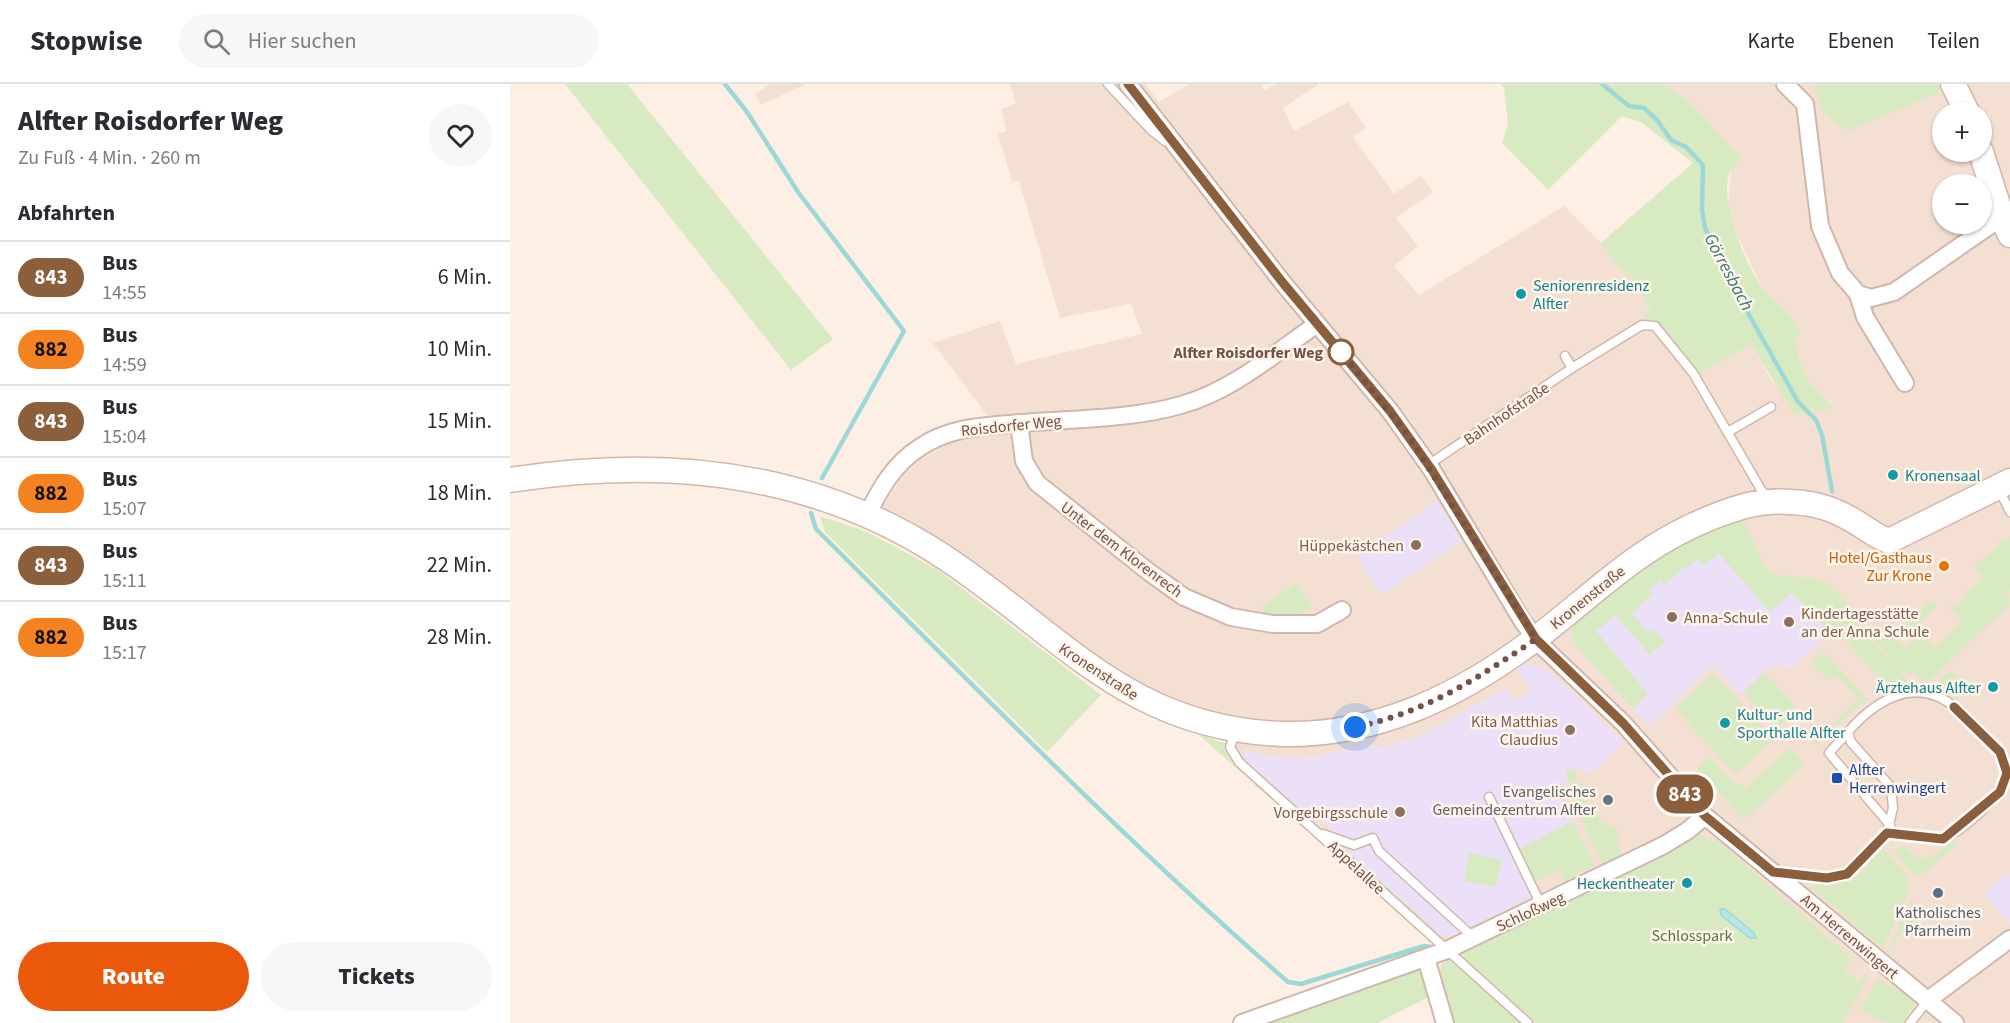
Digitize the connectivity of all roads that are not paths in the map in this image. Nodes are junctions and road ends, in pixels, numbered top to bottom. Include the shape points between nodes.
1 (1108, 84) edge
2 (1128, 84) edge
3 (1785, 84) edge
4 (1953, 84) edge
5 (1962, 102) edge
6 (1180, 152) junction
7 (1984, 162) edge
8 (2006, 226) edge
9 (1858, 294) junction
10 (1317, 324) junction
11 (1565, 356) dead end
12 (1572, 368) junction
13 (1905, 382) dead end
14 (1771, 407) dead end
15 (1019, 423) junction
16 (1728, 432) junction
17 (1428, 465) junction
18 (510, 480) edge
19 (2004, 485) edge
20 (1767, 501) junction
21 (2010, 512) edge
22 (867, 516) junction
23 (1342, 610) dead end
24 (1536, 639) junction
25 (1236, 729) junction
26 (1851, 729) junction
27 (2008, 773) edge
28 (1489, 798) dead end
29 (1705, 816) junction
30 (1889, 829) junction
31 (1320, 833) junction
32 (1773, 872) junction
33 (1542, 906) junction
34 (1473, 937) junction
35 (2010, 939) edge
36 (1447, 950) junction
37 (1426, 957) junction
38 (1928, 1000) junction
39 (1242, 1023) edge
40 (1445, 1023) edge
41 (1528, 1023) edge
42 (1910, 1023) edge
43 (1955, 1023) edge

1 - 6 lane via 1150,130
2 - 6 street
3 - 9 street via 1805,104 1820,226 1840,273
4 - 5 street
6 - 10 street
7 - 8 street
8 - 9 street via 1894,292 1870,298
9 - 13 street via 1865,317
10 - 15 street, Roisdorfer Weg via 1229,385 1193,402 1148,411
10 - 17 street via 1372,387
11 - 12 lane
12 - 16 lane, Bahnhofstraße via 1642,325 1655,326 1696,379
12 - 17 lane, Bahnhofstraße
14 - 16 lane
15 - 22 street, Roisdorfer Weg via 952,432 919,447 891,474
15 - 23 street, Unter dem Klorenrech via 1024,461 1037,483 1184,597 1231,617 1273,624 1317,624
16 - 20 lane
17 - 24 street
18 - 22 street via 615,469 699,471 768,483
19 - 20 street, Kronenstraße via 1889,541 1825,506
19 - 21 lane
20 - 24 street, Kronenstraße via 1744,504 1659,542 1593,590
22 - 25 street, Kronenstraße via 945,558 1115,684 1175,713
24 - 25 street, Kronenstraße via 1469,684 1398,717 1305,733
24 - 29 street, Am Herrenwingert via 1623,723
25 - 31 lane, Appelallee via 1230,747 1233,756
26 - 27 lane via 1884,699 1909,693 1930,694 1954,707 2000,752
26 - 30 lane via 1848,739 1891,787
26 - 30 lane via 1830,750 1830,756
27 - 30 lane via 2000,792 1947,838
28 - 33 lane
29 - 32 street, Am Herrenwingert
29 - 33 street, Schloßweg via 1679,836
30 - 32 lane, Am Herrenwingert via 1841,877
31 - 34 lane via 1354,844 1373,838 1379,851
31 - 36 lane, Appelallee
32 - 38 street, Am Herrenwingert
33 - 34 street, Schloßweg
34 - 36 street, Schloßweg
35 - 38 street
36 - 37 street, Schloßweg
36 - 41 lane
37 - 39 street, Schloßweg
37 - 40 street
38 - 42 lane
38 - 43 street, Am Herrenwingert

